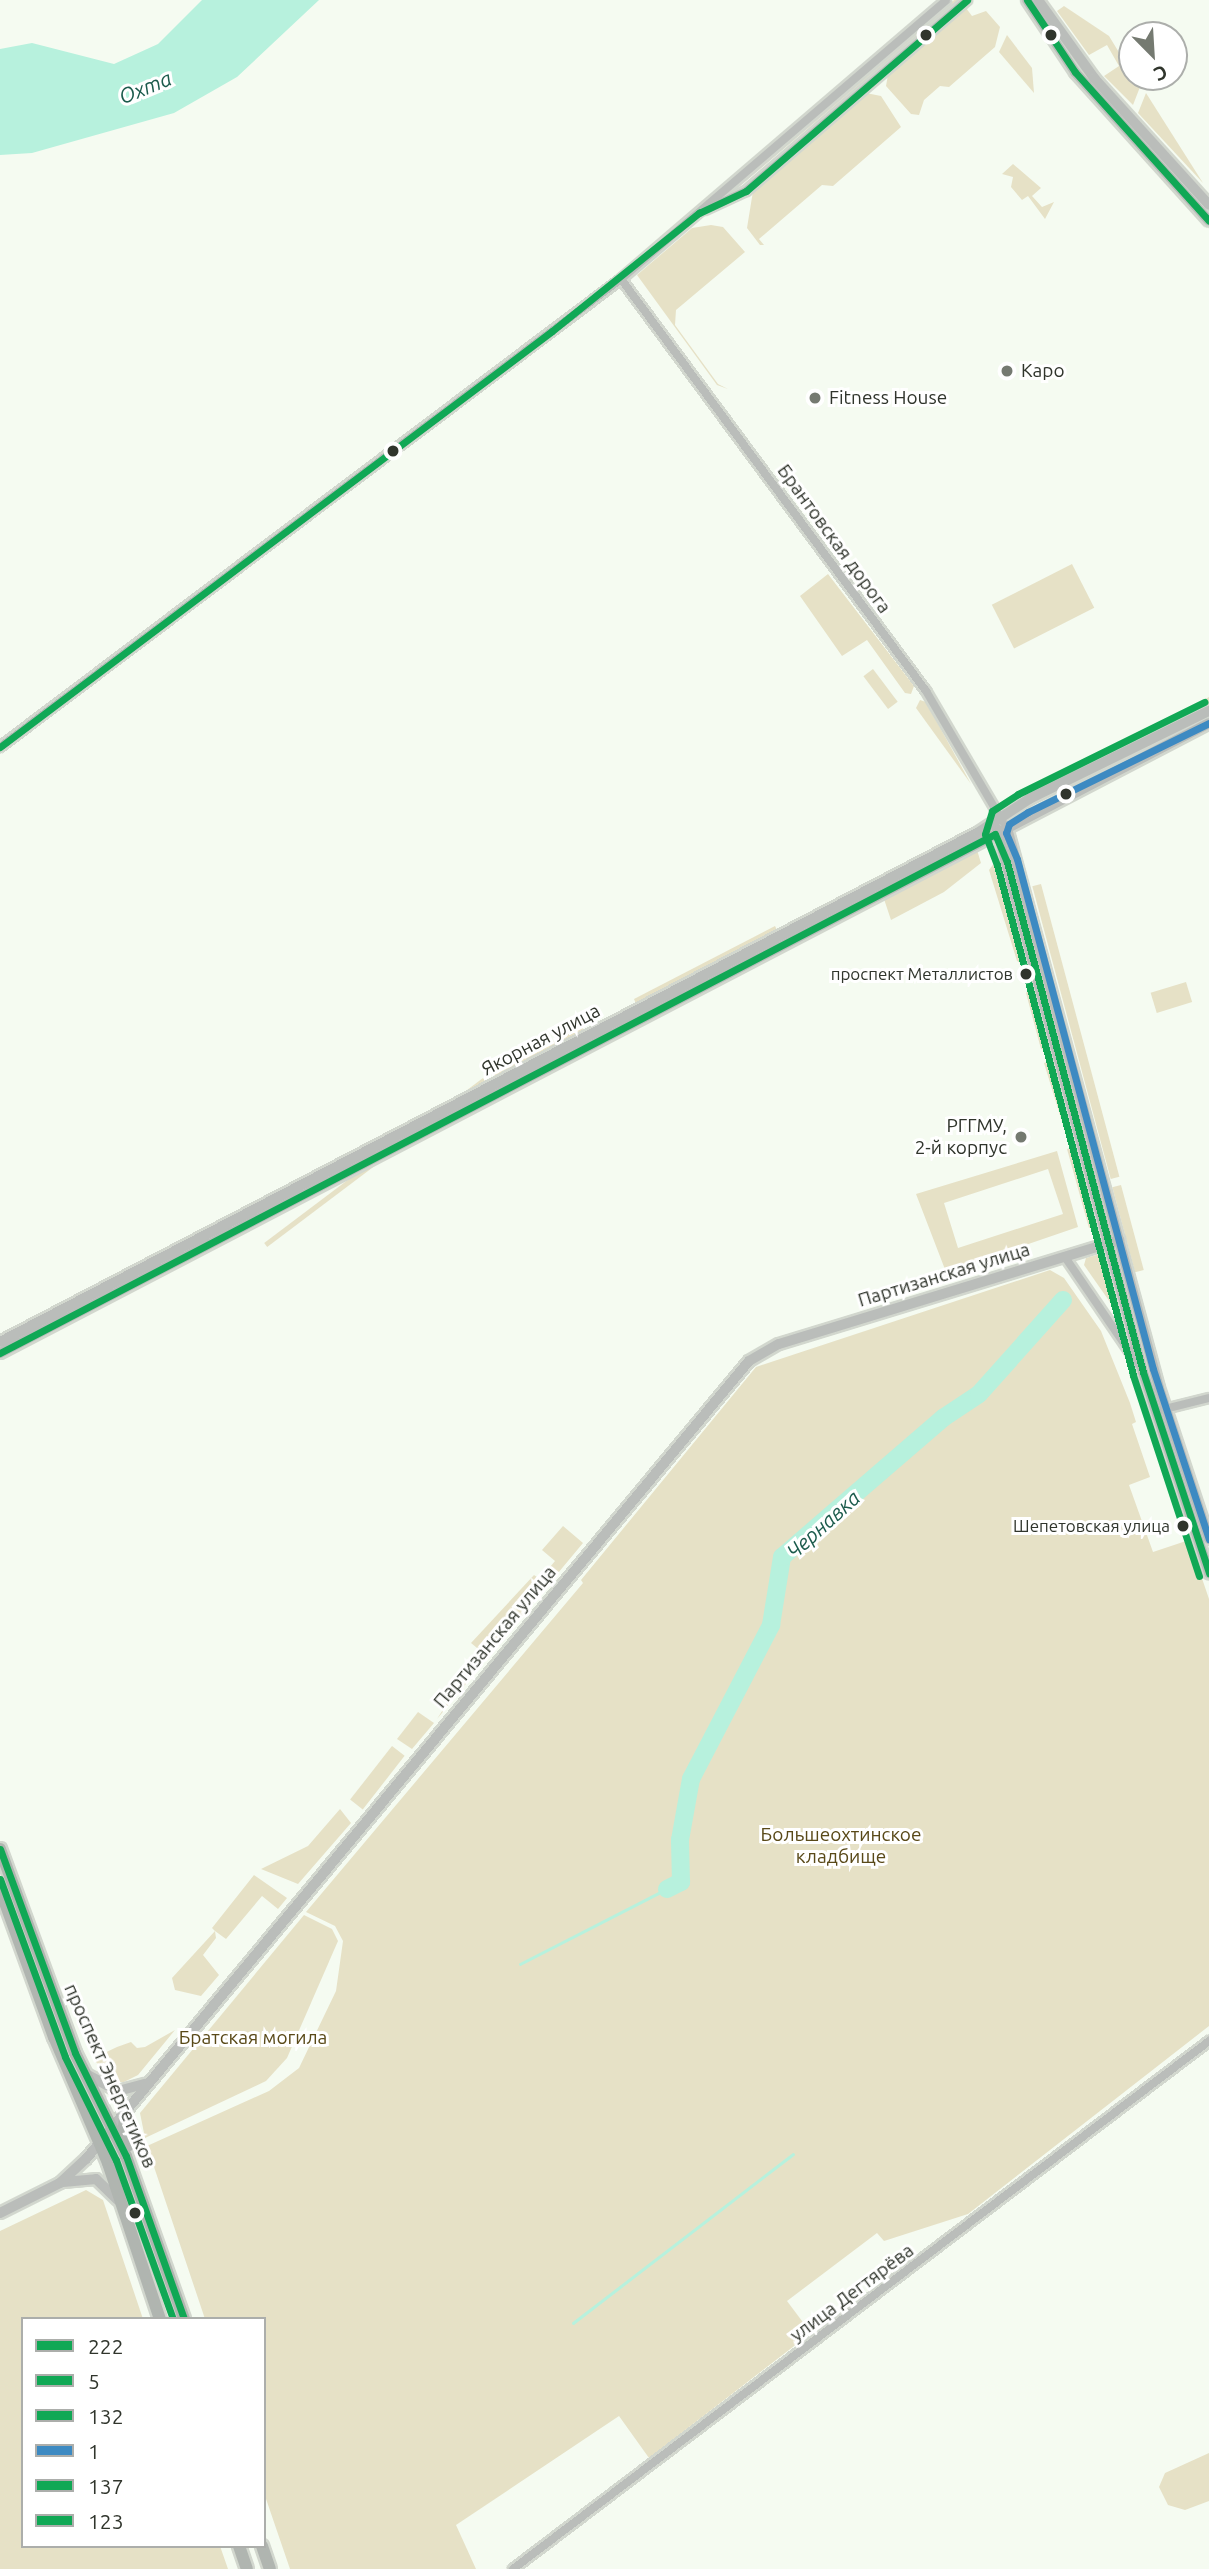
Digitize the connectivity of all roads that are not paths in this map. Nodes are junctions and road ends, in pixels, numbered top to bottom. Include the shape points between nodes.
1 (946, 0) edge
2 (967, 0) edge
3 (1027, 0) edge
4 (1038, 0) edge
5 (1209, 205) edge
6 (699, 213) junction
7 (1209, 221) edge
8 (621, 279) junction
9 (1209, 711) edge
10 (1209, 723) edge
11 (0, 747) edge
12 (1000, 817) junction
13 (1007, 828) junction
14 (995, 834) junction
15 (1113, 1241) junction
16 (1065, 1256) junction
17 (0, 1342) edge
18 (0, 1353) edge
19 (1143, 1371) junction
20 (1209, 1398) edge
21 (1160, 1410) junction
22 (1209, 1539) edge
23 (1209, 1573) edge
24 (0, 1849) edge
25 (0, 1889) edge
26 (1209, 2041) edge
27 (84, 2073) junction
28 (147, 2083) junction
29 (126, 2108) junction
30 (113, 2127) junction
31 (99, 2144) junction
32 (60, 2182) junction
33 (139, 2189) junction
34 (121, 2204) junction
35 (0, 2213) edge
36 (159, 2317) edge
37 (183, 2317) edge
38 (240, 2548) edge
39 (263, 2548) edge
40 (247, 2569) edge
41 (270, 2569) edge
42 (513, 2569) edge

1 - 6 street
2 - 6 street via 746,191
3 - 7 street via 1075,72
4 - 5 street via 1094,78
6 - 8 street
8 - 11 street
8 - 12 street, Брантовская дорога via 926,691
9 - 12 street, Якорная улица
10 - 13 street, Якорная улица
12 - 13 street, Брантовская дорога
12 - 14 street
12 - 17 street, Якорная улица via 979,832
13 - 14 street, Якорная улица
13 - 15 street
14 - 15 street via 1007,862
14 - 18 street, Якорная улица
15 - 16 street, Партизанская улица
15 - 19 street
15 - 21 street
16 - 19 street
16 - 28 street, Партизанская улица via 779,1344 749,1361
19 - 21 street
20 - 21 street
21 - 22 street
21 - 23 street
24 - 27 main road, проспект Энергетиков
25 - 31 main road, проспект Энергетиков
26 - 42 street, улица Дегтярёва
27 - 28 street via 118,2091
27 - 30 main road, проспект Энергетиков
28 - 29 street, Партизанская улица
29 - 30 street, Партизанская улица
29 - 33 main road via 124,2135 140,2177
30 - 31 street, Партизанская улица
30 - 33 main road, проспект Энергетиков
31 - 32 street, Партизанская улица
31 - 34 main road, проспект Энергетиков
32 - 34 street via 96,2179
32 - 35 street, Партизанская улица
33 - 37 main road, проспект Энергетиков
34 - 36 main road, проспект Энергетиков
38 - 40 main road
39 - 41 main road

